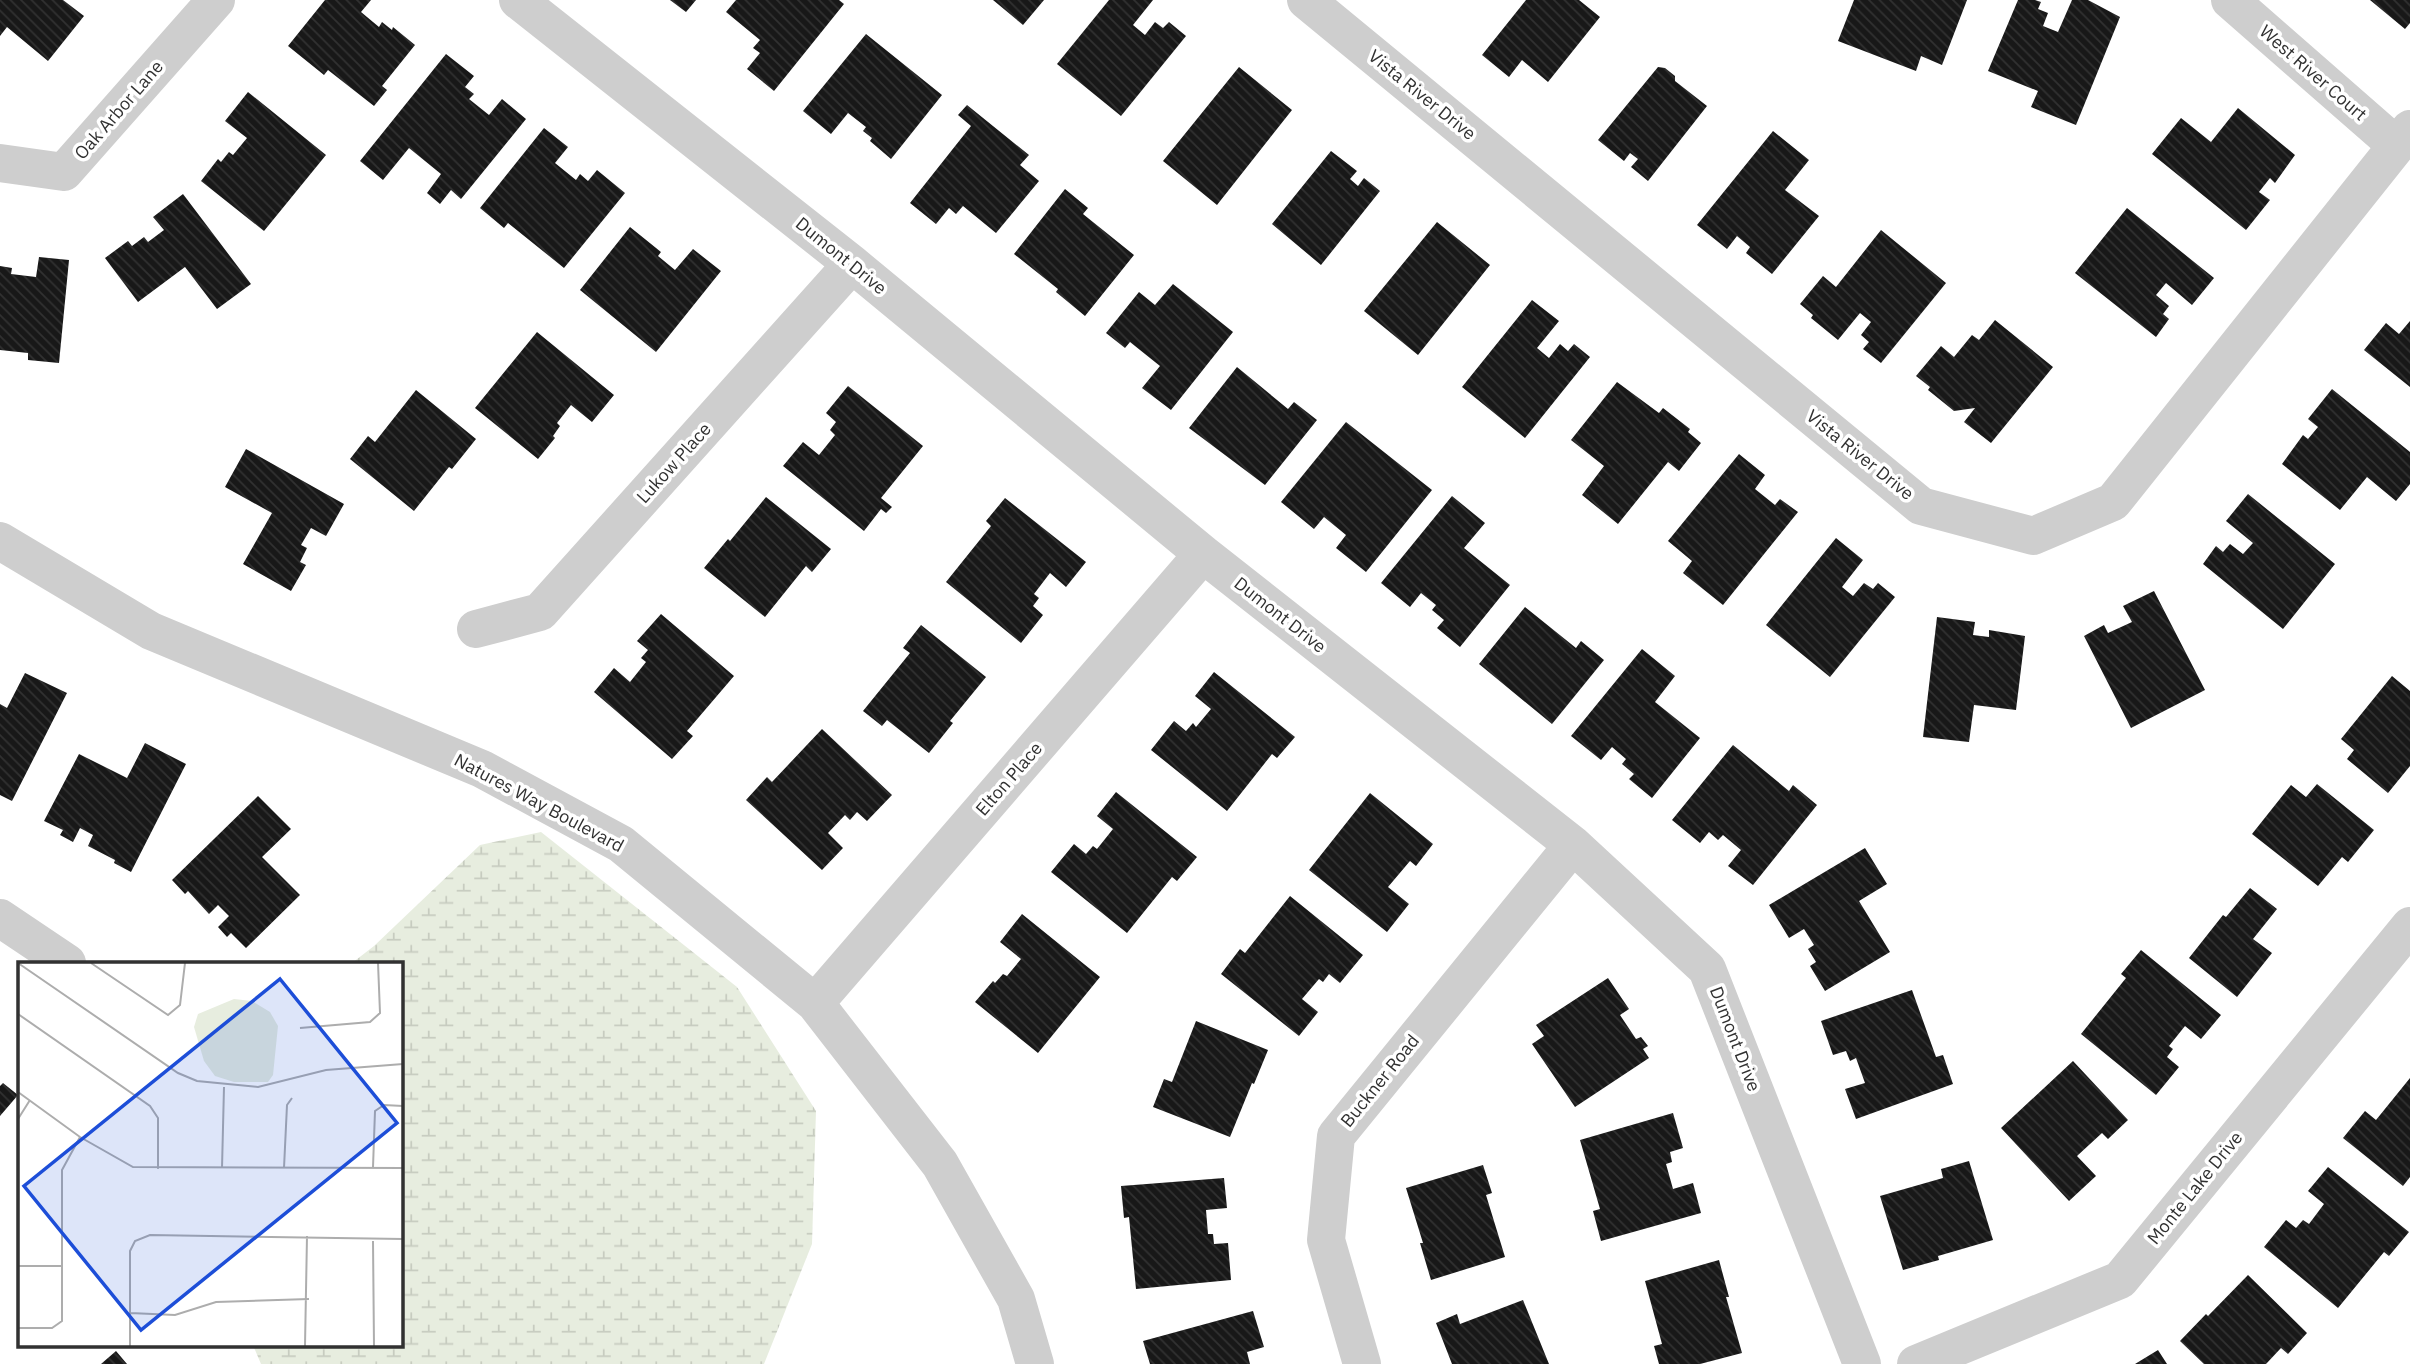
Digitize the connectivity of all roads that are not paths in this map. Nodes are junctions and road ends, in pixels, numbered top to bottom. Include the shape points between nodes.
1 (216, 0) edge
2 (518, 0) edge
3 (1306, 0) edge
4 (2230, 0) edge
5 (2403, 138) edge
6 (0, 163) edge
7 (852, 264) junction
8 (0, 541) edge
9 (1203, 554) junction
10 (476, 629) dead end
11 (1573, 845) junction
12 (0, 918) edge
13 (2410, 926) edge
14 (66, 962) edge
15 (815, 1003) junction
16 (1035, 1364) edge
17 (1362, 1364) edge
18 (1861, 1364) edge
19 (1916, 1364) edge

1 - 6 street, Oak Arbor Lane via 64,172
2 - 7 street, Dumont Drive
3 - 5 street, Vista River Drive via 1921,506 2033,536 2113,502
4 - 5 street, West River Court
7 - 9 street, Dumont Drive
7 - 10 street, Lukow Place via 540,612
8 - 15 street, Natures Way Boulevard via 151,631 482,769 621,844
9 - 11 street, Dumont Drive
9 - 15 street, Elton Place
11 - 17 street, Buckner Road via 1336,1136 1326,1240
11 - 18 street, Dumont Drive via 1707,969
12 - 14 street
13 - 19 street, Monte Lake Drive via 2120,1280
15 - 16 street, Natures Way Boulevard via 940,1164 1016,1299

